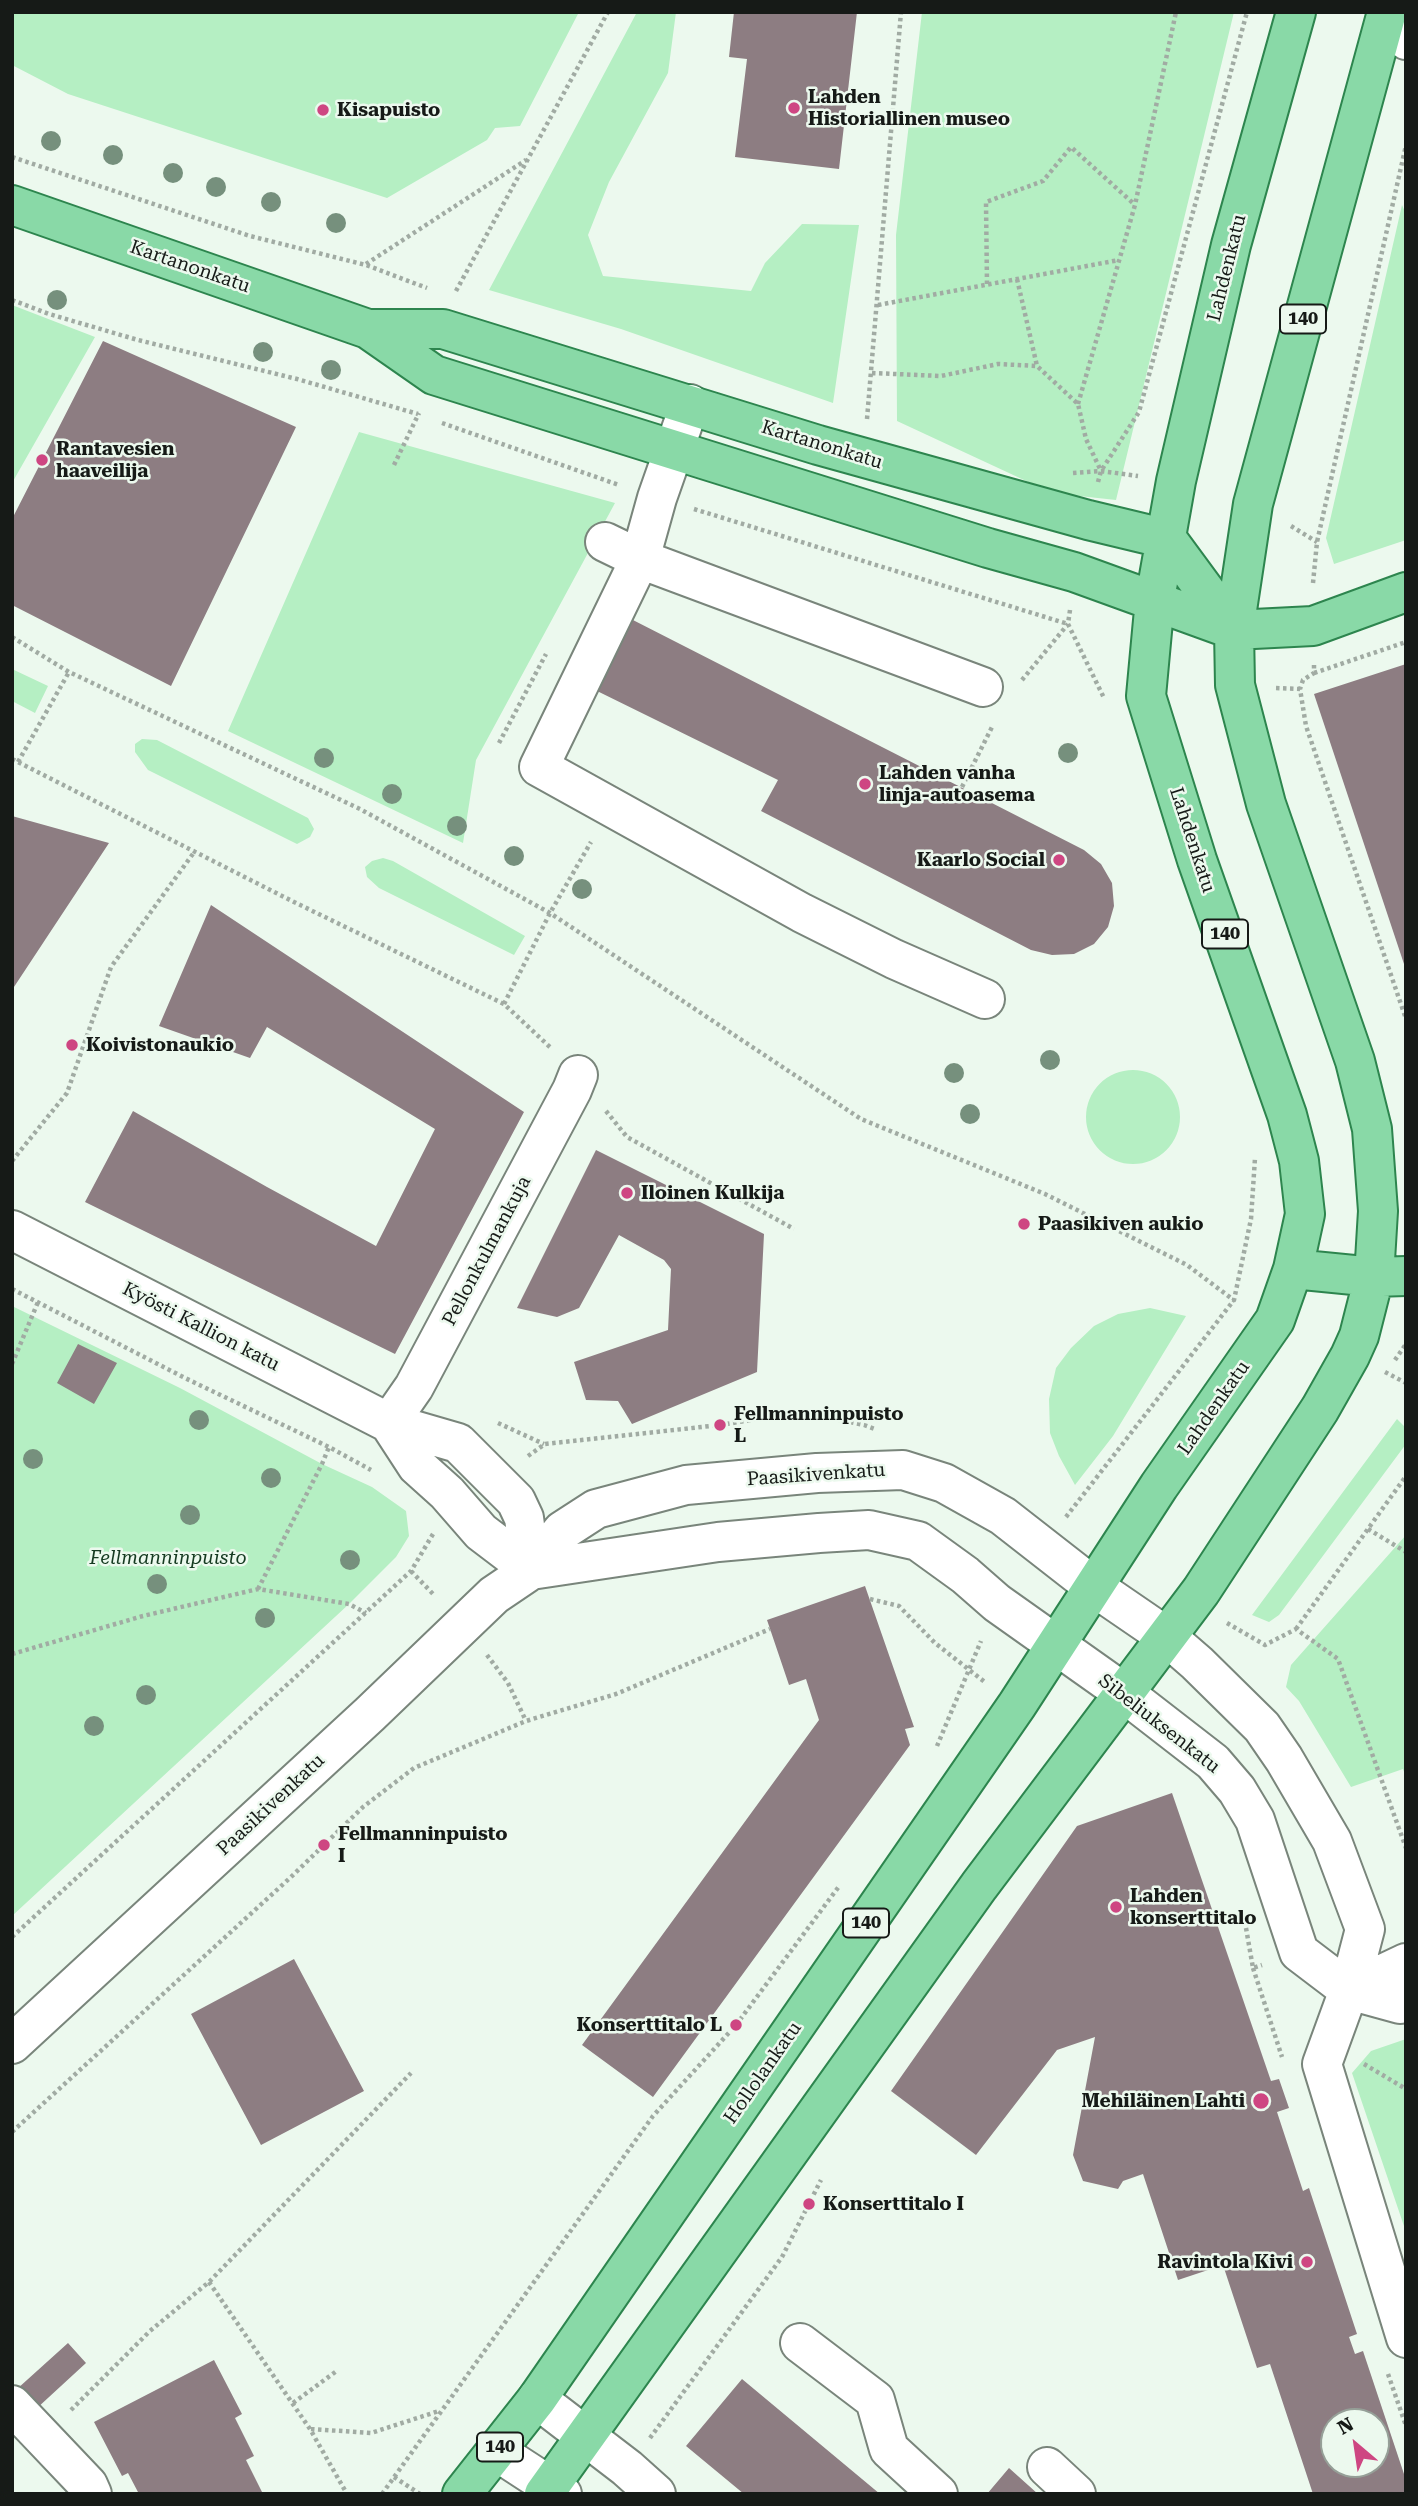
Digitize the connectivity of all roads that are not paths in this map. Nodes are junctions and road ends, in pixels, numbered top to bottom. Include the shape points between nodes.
1 (1296, 12) edge
2 (1387, 12) edge
3 (1394, 12) edge
4 (1406, 40) edge
5 (12, 205) edge
6 (368, 329) junction
7 (690, 404) junction
8 (674, 449) junction
9 (1167, 539) junction
10 (605, 542) dead end
11 (640, 559) junction
12 (1406, 592) edge
13 (1155, 599) junction
14 (1234, 630) junction
15 (983, 687) dead end
16 (985, 999) dead end
17 (578, 1075) road end
18 (12, 1230) edge
19 (1293, 1269) junction
20 (1390, 1277) edge
21 (389, 1423) junction
22 (531, 1570) junction
23 (1094, 1587) junction
24 (1167, 1637) junction
25 (1056, 1646) junction
26 (1125, 1693) junction
27 (1406, 1963) edge
28 (1349, 1990) junction
29 (1406, 2002) edge
30 (12, 2044) edge
31 (1406, 2338) edge
32 (800, 2343) dead end
33 (537, 2399) junction
34 (12, 2405) edge
35 (587, 2436) junction
36 (496, 2451) junction
37 (1047, 2466) dead end
38 (552, 2491) edge
39 (92, 2494) edge
40 (462, 2494) edge
41 (656, 2494) edge
42 (938, 2494) edge
43 (1076, 2494) edge

1 - 9 main road, Lahdenkatu / 140 via 1231,244 1176,481
2 - 14 main road, 140 via 1252,504
3 - 4 street
5 - 6 main road, Kartanonkatu
6 - 7 main road, Kartanonkatu via 443,329
6 - 8 main road, Kartanonkatu via 434,374
7 - 8 street
7 - 9 main road, Kartanonkatu via 818,445
8 - 11 street
8 - 13 main road, Kartanonkatu
9 - 13 main road, Lahdenkatu / 140
9 - 14 main road
10 - 11 street
11 - 15 street
11 - 16 street via 539,766 802,913
12 - 14 main road via 1312,626
13 - 14 main road, Kartanonkatu
13 - 19 main road, Lahdenkatu / 140 via 1146,696 1197,860 1287,1115 1305,1214
14 - 20 main road, 140 via 1235,685 1265,804 1354,1061 1372,1129 1378,1211
17 - 21 street, Pellonkulmankuja via 421,1375
18 - 21 street, Kyösti Kallion katu
19 - 20 main road
19 - 23 main road, Lahdenkatu / 140 via 1275,1320
20 - 24 main road via 1365,1316 1350,1356 1281,1469
21 - 22 street, Kyösti Kallion katu via 458,1443 496,1479 524,1518
22 - 23 street, Paasikivenkatu via 562,1531 596,1509 686,1485 904,1470 944,1483 1003,1517
22 - 25 street, Paasikivenkatu via 718,1542 869,1530 918,1541
22 - 30 street, Paasikivenkatu via 494,1595
23 - 24 street
23 - 25 main road, Lahdenkatu / 140
24 - 26 main road
24 - 28 street via 1262,1727 1332,1841 1365,1929
25 - 26 street, Sibeliuksenkatu
25 - 33 main road, Hollolankatu / 140
26 - 28 street, Sibeliuksenkatu via 1213,1762 1237,1790 1255,1820 1299,1952
26 - 35 main road via 979,1886
27 - 28 street
28 - 29 street
28 - 31 street via 1322,2064
32 - 42 street via 875,2400 888,2449
33 - 35 street
33 - 36 main road, Hollolankatu / 140
34 - 39 street
35 - 38 main road
35 - 41 street
36 - 38 street
36 - 40 main road, Hollolankatu / 140
37 - 43 street

